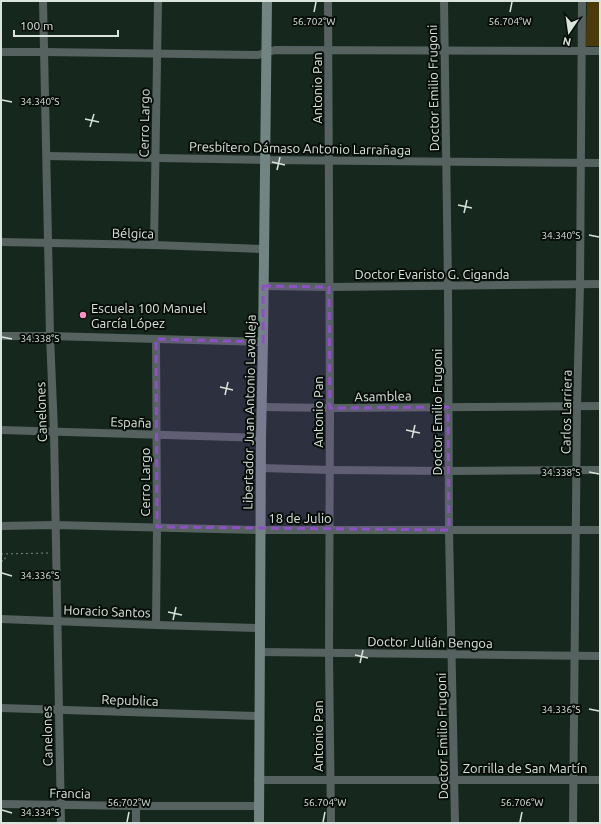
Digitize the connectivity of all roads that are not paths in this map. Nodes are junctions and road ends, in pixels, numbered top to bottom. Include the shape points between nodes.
1 (43, 1) edge
2 (158, 1) edge
3 (267, 1) edge
4 (328, 1) edge
5 (444, 1) edge
6 (582, 1) edge
7 (581, 50) junction
8 (329, 51) junction
9 (444, 51) junction
10 (600, 51) edge
11 (1, 52) edge
12 (45, 52) junction
13 (266, 52) junction
14 (157, 53) junction
15 (47, 156) junction
16 (156, 158) junction
17 (264, 160) junction
18 (328, 160) junction
19 (446, 162) junction
20 (580, 163) junction
21 (600, 163) edge
22 (1, 242) edge
23 (49, 243) junction
24 (154, 245) junction
25 (264, 249) junction
26 (600, 284) edge
27 (580, 285) junction
28 (263, 286) junction
29 (448, 286) junction
30 (329, 287) junction
31 (1, 336) edge
32 (50, 336) junction
33 (156, 339) junction
34 (263, 342) junction
35 (577, 406) junction
36 (600, 406) edge
37 (262, 407) junction
38 (448, 407) junction
39 (330, 408) junction
40 (1, 430) edge
41 (54, 431) junction
42 (157, 435) junction
43 (261, 438) junction
44 (261, 468) junction
45 (330, 470) junction
46 (577, 470) junction
47 (600, 470) edge
48 (449, 471) junction
49 (56, 525) junction
50 (1, 526) edge
51 (157, 527) junction
52 (261, 530) junction
53 (329, 530) junction
54 (450, 530) junction
55 (576, 530) junction
56 (600, 530) edge
57 (1, 619) edge
58 (56, 621) junction
59 (156, 625) junction
60 (260, 628) junction
61 (260, 652) junction
62 (329, 653) junction
63 (452, 655) junction
64 (575, 656) junction
65 (600, 656) edge
66 (1, 708) edge
67 (59, 710) junction
68 (259, 716) junction
69 (258, 780) junction
70 (330, 780) junction
71 (454, 780) junction
72 (573, 780) junction
73 (600, 780) edge
74 (1, 804) edge
75 (60, 804) junction
76 (136, 806) junction
77 (258, 806) junction
78 (61, 823) edge
79 (136, 823) edge
80 (258, 823) edge
81 (331, 823) edge
82 (455, 823) edge
83 (573, 823) edge

1 - 12 street, Canelones
2 - 14 street, Cerro Largo
3 - 13 street, Libertador Juan Antonio Lavalleja
4 - 8 street, Antonio Pan
5 - 9 street, Doctor Emilio Frugoni
6 - 7 street, Carlos Larriera
7 - 9 street
7 - 10 street
7 - 20 street, Carlos Larriera
8 - 9 street
8 - 13 street
8 - 18 street, Antonio Pan
9 - 19 street, Doctor Emilio Frugoni
11 - 12 street
12 - 14 street
12 - 15 street, Canelones
13 - 14 street via 258,55
13 - 17 street, Libertador Juan Antonio Lavalleja
14 - 16 street, Cerro Largo
15 - 16 street, Presbítero Dámaso Antonio Larrañaga
15 - 23 street, Canelones
16 - 17 street, Presbítero Dámaso Antonio Larrañaga
16 - 24 street, Cerro Largo
17 - 18 street, Presbítero Dámaso Antonio Larrañaga
17 - 25 street, Libertador Juan Antonio Lavalleja
18 - 19 street, Presbítero Dámaso Antonio Larrañaga
18 - 30 street, Antonio Pan
19 - 20 street, Presbítero Dámaso Antonio Larrañaga
19 - 29 street, Doctor Emilio Frugoni
20 - 21 street, Presbítero Dámaso Antonio Larrañaga
20 - 27 street, Carlos Larriera
22 - 23 street, Bélgica
23 - 24 street, Bélgica
23 - 32 street, Canelones
24 - 25 street, Bélgica
25 - 28 street, Libertador Juan Antonio Lavalleja
26 - 27 street, Doctor Evaristo G. Ciganda
27 - 29 street, Doctor Evaristo G. Ciganda
27 - 35 street, Carlos Larriera
28 - 30 street, Doctor Evaristo G. Ciganda
28 - 34 street, Libertador Juan Antonio Lavalleja
29 - 30 street, Doctor Evaristo G. Ciganda
29 - 38 street, Doctor Emilio Frugoni
30 - 39 street, Antonio Pan
31 - 32 street
32 - 33 street
32 - 41 street, Canelones
33 - 34 street
33 - 42 street, Cerro Largo
34 - 37 street, Libertador Juan Antonio Lavalleja
35 - 36 street, Asamblea
35 - 38 street, Asamblea
35 - 46 street, Carlos Larriera
37 - 39 street, Asamblea
37 - 43 street, Libertador Juan Antonio Lavalleja
38 - 39 street, Asamblea
38 - 48 street, Doctor Emilio Frugoni
39 - 45 street, Antonio Pan
40 - 41 street, España
41 - 42 street, España
41 - 49 street, Canelones
42 - 43 street, España
42 - 51 street, Cerro Largo
43 - 44 street, Libertador Juan Antonio Lavalleja
44 - 45 street
44 - 52 street, Libertador Juan Antonio Lavalleja
45 - 48 street
45 - 53 street, Antonio Pan
46 - 47 street
46 - 48 street
46 - 55 street, Carlos Larriera
48 - 54 street, Doctor Emilio Frugoni
49 - 50 street, 18 de Julio
49 - 51 street, 18 de Julio
49 - 58 street, Canelones
51 - 52 street, 18 de Julio
51 - 59 street, Cerro Largo
52 - 53 street, 18 de Julio
52 - 60 street, Libertador Juan Antonio Lavalleja
53 - 54 street, 18 de Julio
53 - 62 street, Antonio Pan
54 - 55 street, 18 de Julio
54 - 63 street, Doctor Emilio Frugoni
55 - 56 street, 18 de Julio
55 - 64 street, Carlos Larriera
57 - 58 street, Horacio Santos
58 - 59 street, Horacio Santos
58 - 67 street, Canelones
59 - 60 street, Horacio Santos
60 - 61 street, Libertador Juan Antonio Lavalleja
61 - 62 street, Doctor Julián Bengoa
61 - 68 street, Libertador Juan Antonio Lavalleja
62 - 63 street, Doctor Julián Bengoa
62 - 70 street, Antonio Pan
63 - 64 street, Doctor Julián Bengoa
63 - 71 street, Doctor Emilio Frugoni
64 - 65 street, Doctor Julián Bengoa
64 - 72 street, Carlos Larriera
66 - 67 street, Republica
67 - 68 street, Republica
67 - 75 street, Canelones
68 - 69 street, Libertador Juan Antonio Lavalleja
69 - 70 street, Zorrilla de San Martín
69 - 77 street, Libertador Juan Antonio Lavalleja
70 - 71 street, Zorrilla de San Martín
70 - 81 street, Antonio Pan
71 - 72 street, Zorrilla de San Martín
71 - 82 street, Doctor Emilio Frugoni
72 - 73 street, Zorrilla de San Martín
72 - 83 street, Carlos Larriera
74 - 75 street, Francia
75 - 76 street, Francia
75 - 78 street, Canelones
76 - 77 street, Francia
76 - 79 street
77 - 80 street, Libertador Juan Antonio Lavalleja

